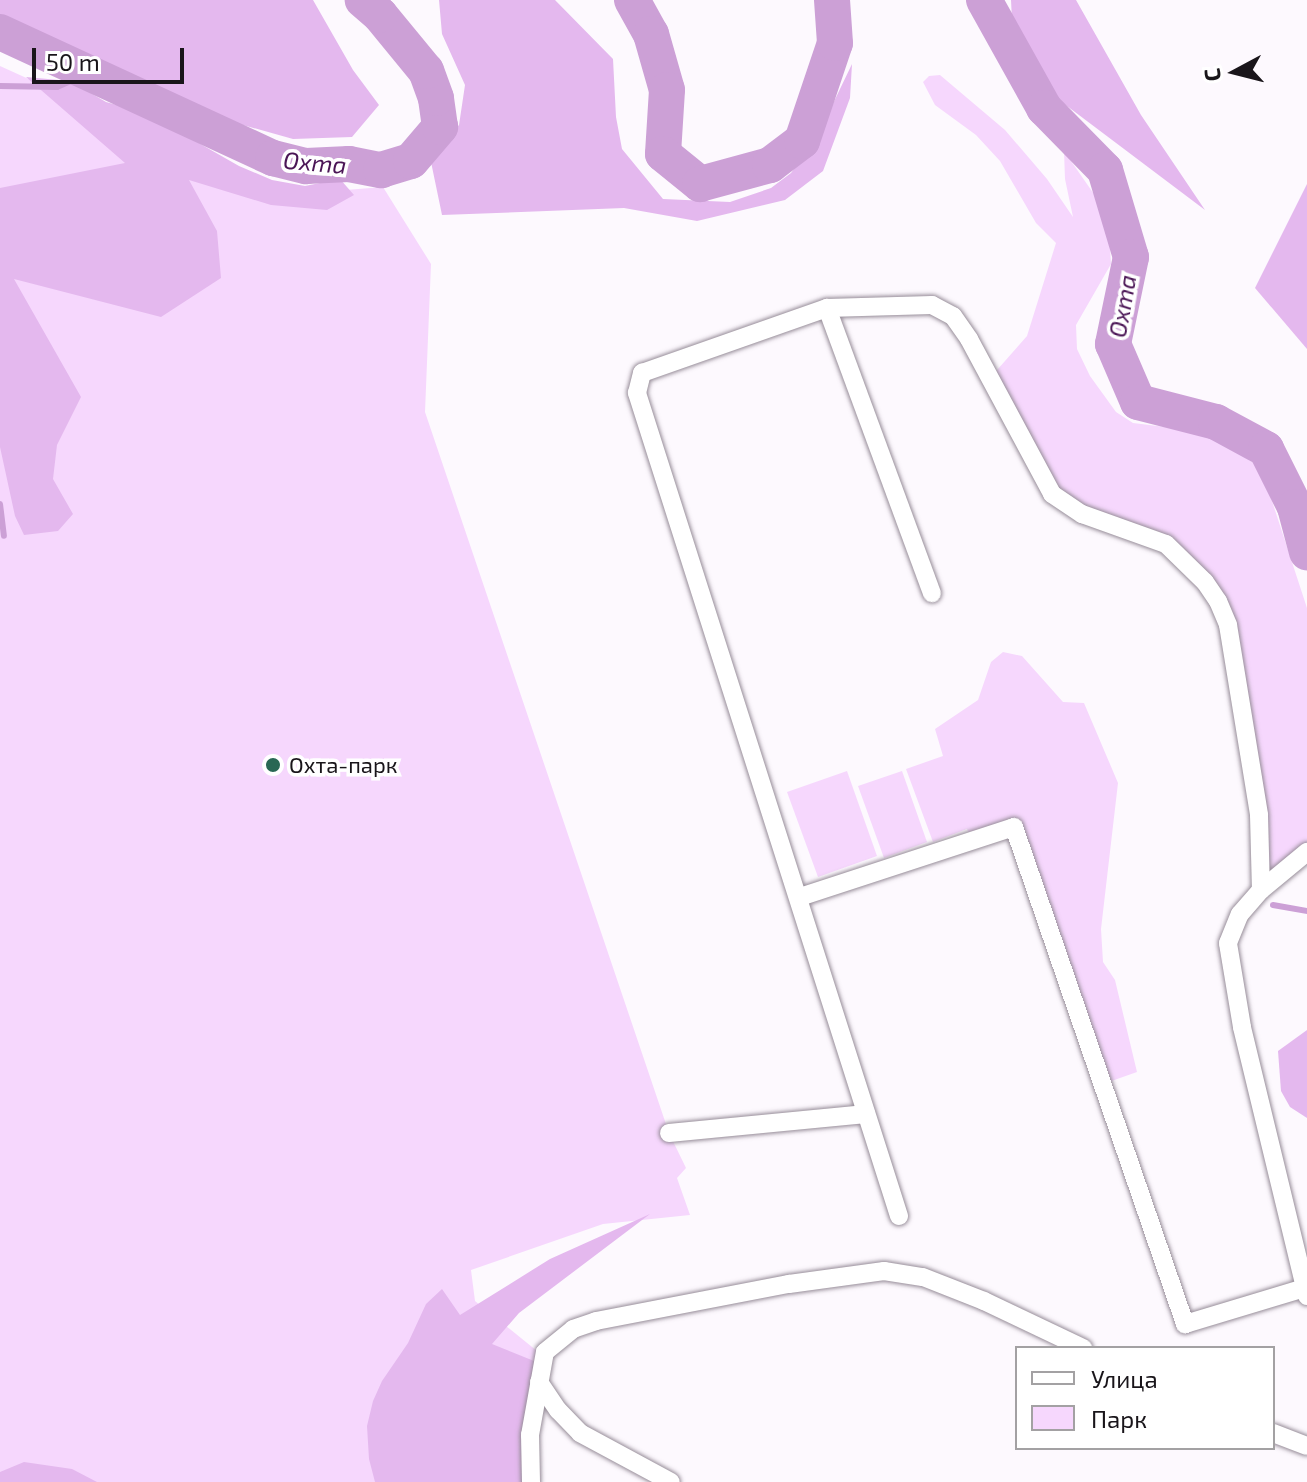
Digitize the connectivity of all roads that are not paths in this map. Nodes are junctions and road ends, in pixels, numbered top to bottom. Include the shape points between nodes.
1 (827, 308) junction
2 (932, 593) dead end
3 (1307, 852) edge
4 (1261, 890) junction
5 (800, 897) junction
6 (866, 1114) junction
7 (669, 1133) dead end
8 (899, 1216) dead end
9 (1306, 1293) edge
10 (1079, 1346) edge
11 (539, 1382) junction
12 (1275, 1434) edge
13 (1307, 1446) edge
14 (531, 1482) edge
15 (671, 1482) edge

1 - 2 street
1 - 4 street via 932,305 953,316 1052,494 1082,514 1166,544 1205,582 1228,625 1259,815
1 - 5 street via 642,373 637,393
3 - 4 street
4 - 9 street via 1240,914 1228,943 1229,964
5 - 6 street
5 - 9 street via 1014,827 1185,1324
6 - 7 street
6 - 8 street
10 - 11 street via 935,1282 884,1271 596,1321 573,1329 545,1352
11 - 14 street via 530,1435
11 - 15 street via 580,1433
12 - 13 street

